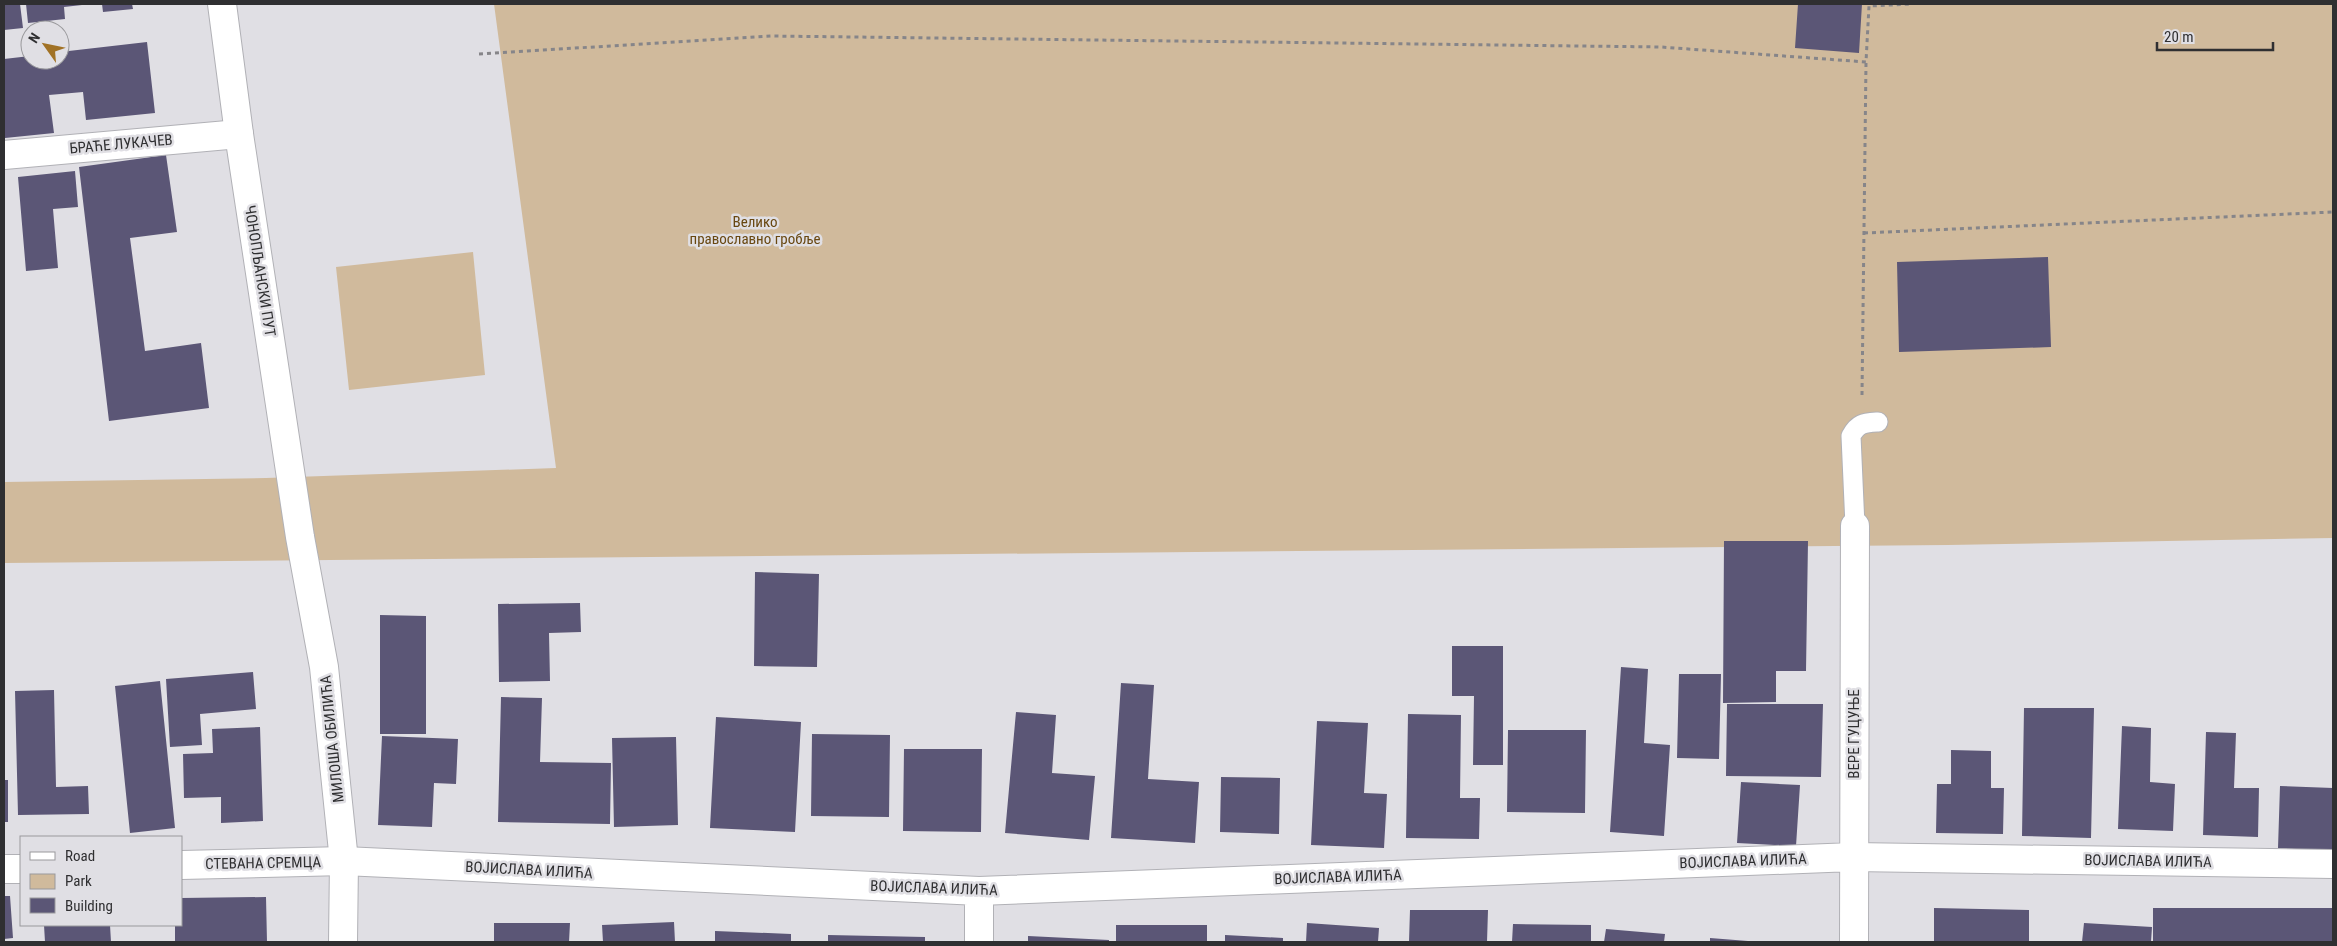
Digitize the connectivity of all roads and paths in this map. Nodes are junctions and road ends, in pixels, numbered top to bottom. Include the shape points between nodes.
1 (222, 4) edge
2 (1912, 4) edge
3 (479, 54) dead end
4 (1866, 62) junction
5 (239, 134) junction
6 (4, 155) edge
7 (2333, 212) edge
8 (1864, 232) junction
9 (1870, 422) joint
10 (1855, 526) joint
11 (300, 537) joint
12 (1853, 857) junction
13 (344, 861) junction
14 (2333, 864) edge
15 (182, 865) edge
16 (4, 869) edge
17 (20, 869) edge
18 (979, 891) junction
19 (344, 942) edge
20 (979, 942) edge
21 (1854, 942) edge

1 - 5 street, ЧОНОПЉАНСКИ ПУТ
2 - 4 path via 1869,6
3 - 4 path via 772,36 1661,48
4 - 8 path
5 - 6 street, БРАЋЕ ЛУКАЧЕВ
5 - 11 street, ЧОНОПЉАНСКИ ПУТ
7 - 8 path
8 - 9 path
9 - 10 lane via 1856,428 1851,436
10 - 12 street, ВЕРЕ ГУЦУЊЕ
11 - 13 street, МИЛОША ОБИЛИЋА via 324,667
12 - 14 street, ВОЈИСЛАВА ИЛИЋА
12 - 18 street, ВОЈИСЛАВА ИЛИЋА
12 - 21 street, ВЕРЕ ГУЦУЊЕ
13 - 15 street, СТЕВАНА СРЕМЦА
13 - 18 street, ВОЈИСЛАВА ИЛИЋА
13 - 19 street, МИЛОША ОБИЛИЋА
16 - 17 street
18 - 20 street

